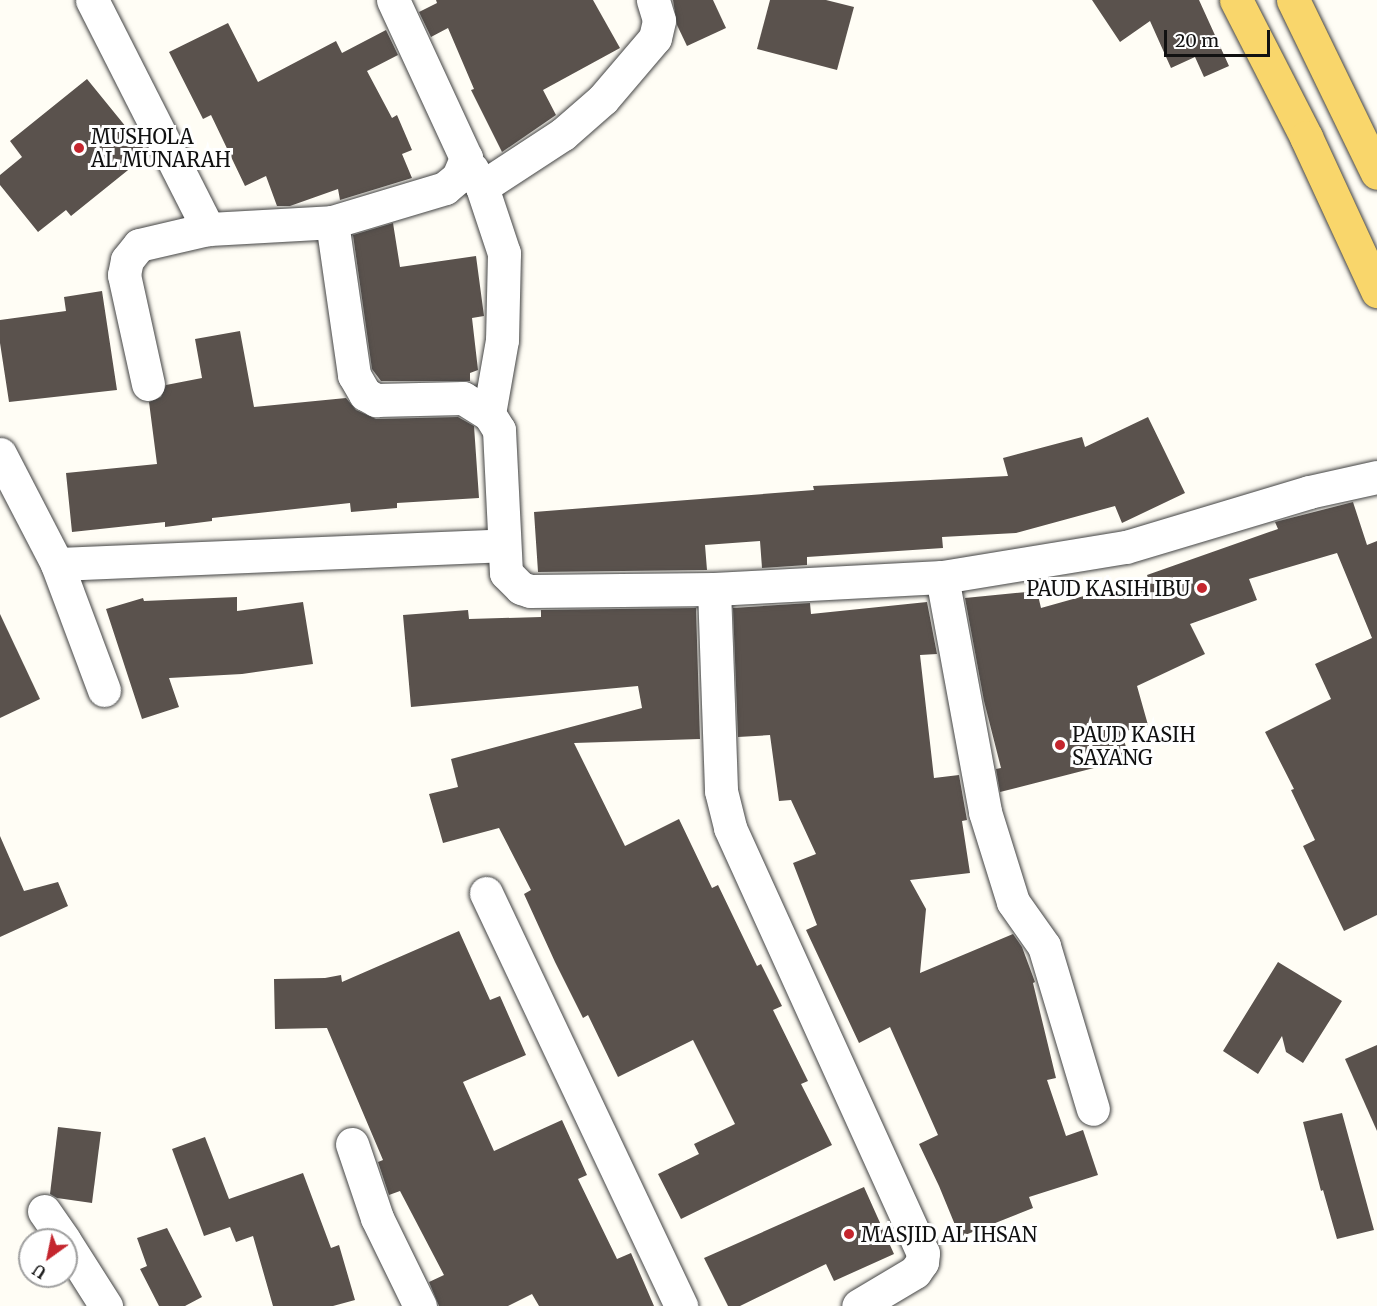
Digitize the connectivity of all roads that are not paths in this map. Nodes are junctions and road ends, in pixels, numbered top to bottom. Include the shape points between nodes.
1 (92, 0) edge
2 (393, 0) edge
3 (653, 0) edge
4 (1236, 0) edge
5 (1293, 0) edge
6 (1353, 122) junction
7 (1306, 137) junction
8 (466, 158) junction
9 (1377, 173) edge
10 (482, 187) junction
11 (332, 222) junction
12 (208, 230) junction
13 (1377, 291) edge
14 (148, 384) dead end
15 (489, 414) junction
16 (0, 454) edge
17 (1377, 477) edge
18 (503, 545) junction
19 (57, 564) junction
20 (942, 577) junction
21 (714, 589) junction
22 (104, 690) dead end
23 (486, 893) dead end
24 (1093, 1110) dead end
25 (352, 1144) dead end
26 (44, 1211) dead end
27 (56, 1228) edge
28 (78, 1262) edge
29 (106, 1306) edge
30 (420, 1306) edge
31 (681, 1306) edge
32 (858, 1306) edge

1 - 12 street
2 - 8 street
3 - 10 street via 659,20 655,38 603,99 563,134
4 - 7 main road
5 - 6 main road
6 - 7 main road
6 - 9 main road
7 - 13 main road
8 - 10 street
8 - 11 street via 458,177 445,188
10 - 15 street via 504,253 502,340
11 - 12 street
11 - 15 street via 354,375 365,394 376,400 463,398
12 - 14 street via 139,245 126,260 124,275
15 - 18 street via 499,430
16 - 19 street
17 - 20 street via 1309,492 1126,547
18 - 19 street
18 - 21 street via 506,573 530,591
19 - 22 street
20 - 21 street
20 - 24 street via 985,812 1013,902 1044,946
21 - 32 street via 721,791 730,828 923,1253 915,1272
23 - 31 street
25 - 30 street via 377,1218
26 - 27 street
28 - 29 street

